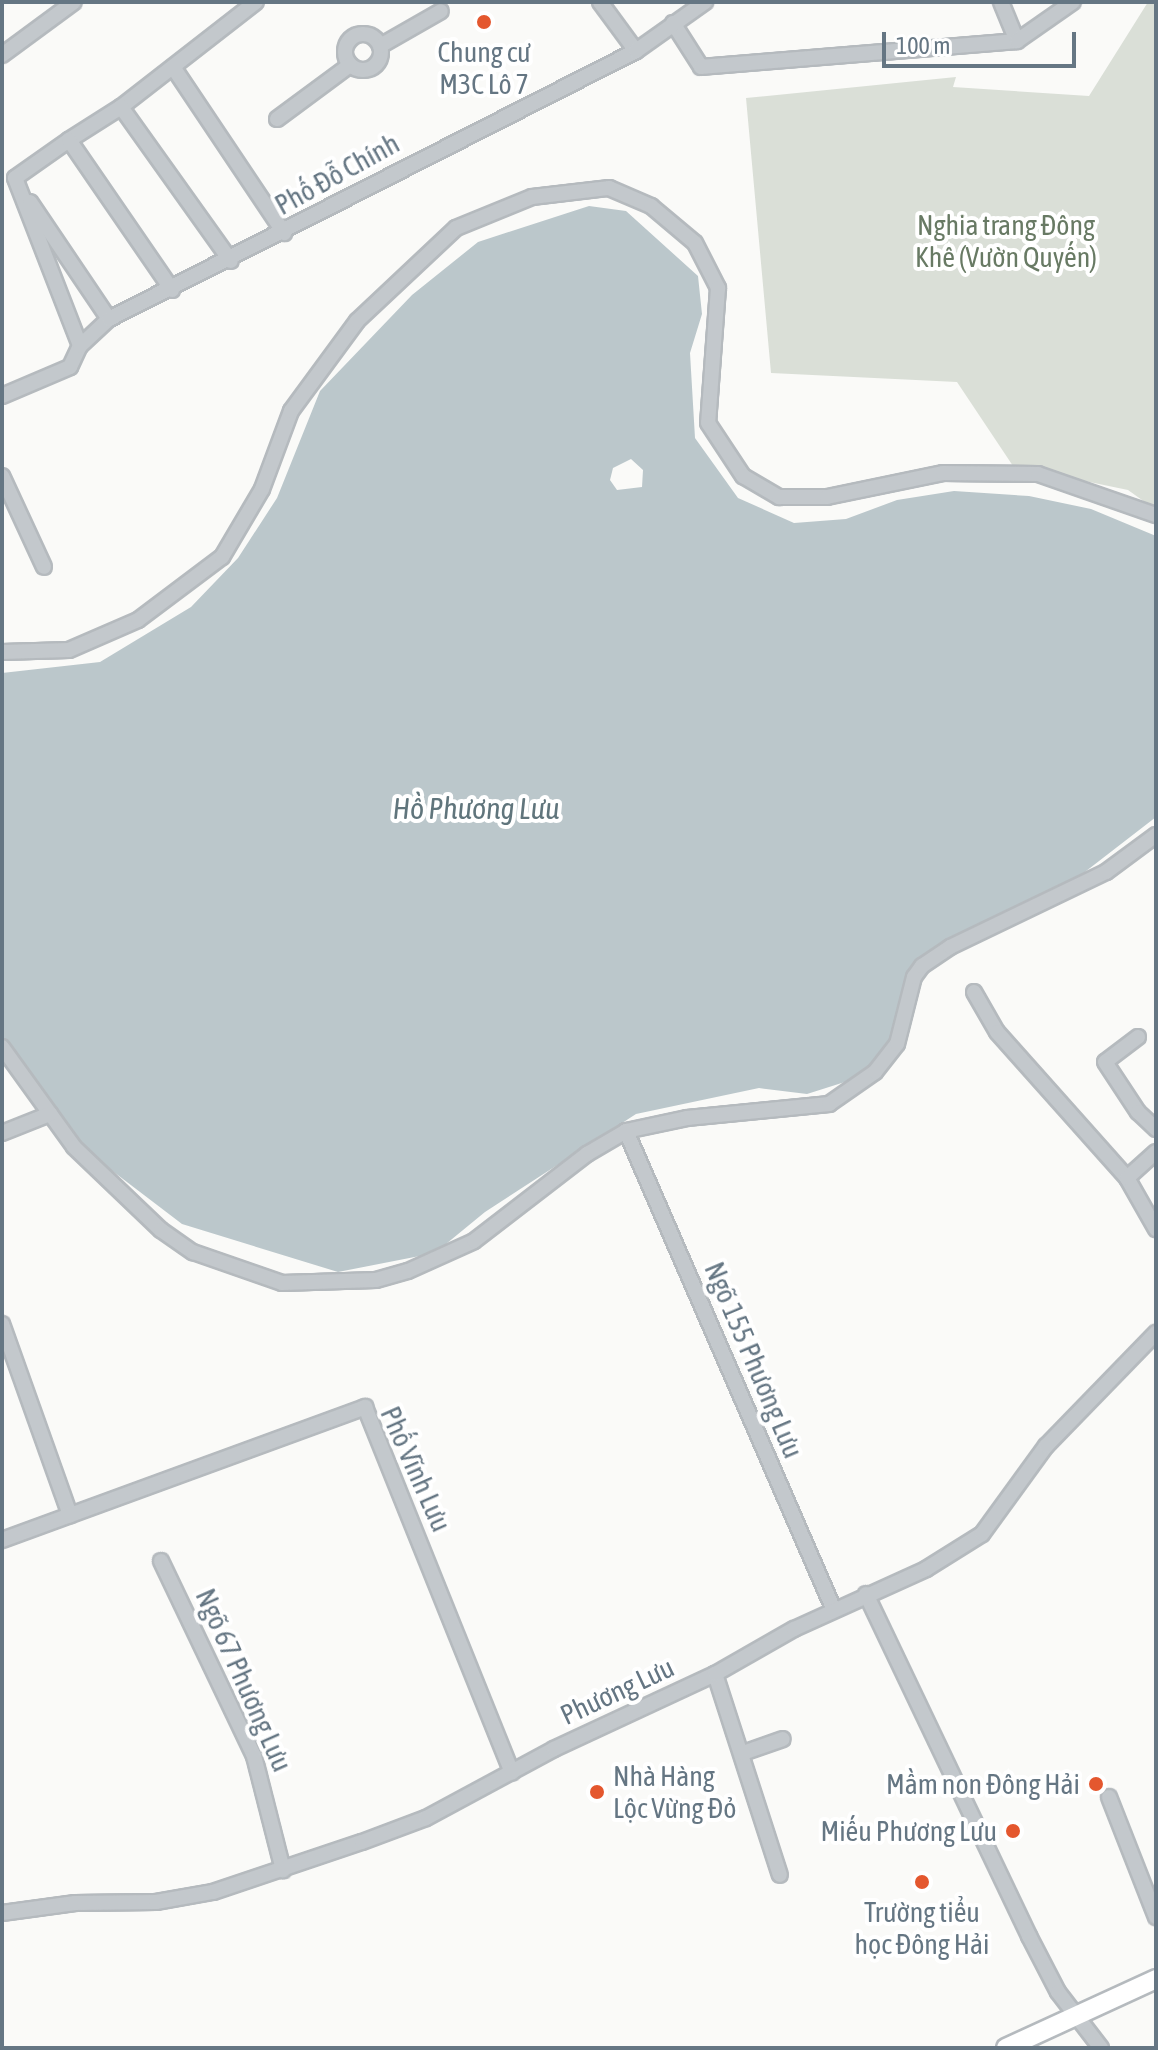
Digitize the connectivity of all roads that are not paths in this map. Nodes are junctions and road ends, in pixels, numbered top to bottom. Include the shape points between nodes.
1 (74, 2) edge
2 (256, 2) edge
3 (600, 2) edge
4 (705, 2) edge
5 (1001, 2) edge
6 (1073, 2) edge
7 (441, 11) dead end
8 (673, 23) junction
9 (1017, 41) junction
10 (380, 46) junction
11 (636, 51) junction
12 (2, 55) edge
13 (350, 65) junction
14 (173, 67) junction
15 (121, 107) junction
16 (277, 119) dead end
17 (69, 140) junction
18 (15, 178) junction
19 (284, 233) junction
20 (231, 261) junction
21 (172, 290) junction
22 (109, 319) junction
23 (80, 346) junction
24 (2, 396) edge
25 (2, 476) edge
26 (1156, 515) edge
27 (44, 567) dead end
28 (2, 652) edge
29 (1156, 835) edge
30 (974, 992) dead end
31 (1138, 1037) dead end
32 (2, 1047) edge
33 (50, 1114) junction
34 (1156, 1129) edge
35 (626, 1131) junction
36 (2, 1133) edge
37 (1156, 1152) edge
38 (1127, 1178) junction
39 (1156, 1229) edge
40 (2, 1324) edge
41 (1156, 1333) edge
42 (70, 1515) junction
43 (2, 1540) edge
44 (161, 1561) dead end
45 (866, 1594) junction
46 (834, 1610) junction
47 (715, 1674) junction
48 (783, 1739) dead end
49 (743, 1753) junction
50 (512, 1773) junction
51 (1109, 1797) dead end
52 (283, 1870) junction
53 (780, 1875) dead end
54 (2, 1913) edge
55 (1156, 1917) edge
56 (1156, 1979) edge
57 (1078, 2017) junction
58 (1006, 2048) edge
59 (1101, 2048) edge

1 - 12 street
2 - 14 street
3 - 11 street
4 - 8 street, Phố Đỗ Chính
5 - 9 street
6 - 9 street
7 - 10 street
8 - 9 street via 701,67
8 - 11 street, Phố Đỗ Chính
10 - 13 street via 373,68
10 - 13 street via 373,36 356,34 345,48
11 - 19 street, Phố Đỗ Chính
13 - 16 street
14 - 15 street
14 - 19 street
15 - 17 street
15 - 20 street
17 - 18 street
17 - 21 street
18 - 22 street
18 - 23 street
19 - 20 street, Phố Đỗ Chính
20 - 21 street, Phố Đỗ Chính
21 - 22 street, Phố Đỗ Chính
22 - 23 street, Phố Đỗ Chính
23 - 24 street, Phố Đỗ Chính via 70,367
25 - 27 street
26 - 28 street via 1038,474 943,473 827,497 779,497 743,476 708,423 718,288 695,243 651,206 609,188 532,197 456,228 357,321 291,411 262,489 222,557 138,620 111,632 69,650
29 - 35 street via 1106,872 950,947 922,966 914,977 897,1044 875,1072 829,1104 687,1118
30 - 38 street via 997,1032
31 - 34 street via 1105,1062 1138,1112
32 - 33 street
33 - 35 street via 95,1168 161,1230 193,1252 255,1276 314,1286 397,1274 463,1247
33 - 36 street
35 - 46 street, Ngõ 155 Phương Lưu
37 - 38 street
38 - 39 street
40 - 42 street
41 - 45 street, Phương Lưu via 1046,1446 982,1534 926,1569
42 - 43 street, Phố Vĩnh Lưu
42 - 50 street, Phố Vĩnh Lưu via 365,1407
44 - 52 street, Ngõ 67 Phương Lưu via 237,1713 265,1785
45 - 46 street, Phương Lưu
45 - 57 street via 1029,1936 1058,1992
46 - 47 street, Phương Lưu
47 - 49 street
47 - 50 street, Phương Lưu
48 - 49 street
49 - 53 street
50 - 52 street, Phương Lưu via 426,1818
51 - 55 street
52 - 54 street, Phương Lưu via 213,1892 156,1902 75,1903
56 - 57 main road
57 - 58 main road
57 - 59 street

